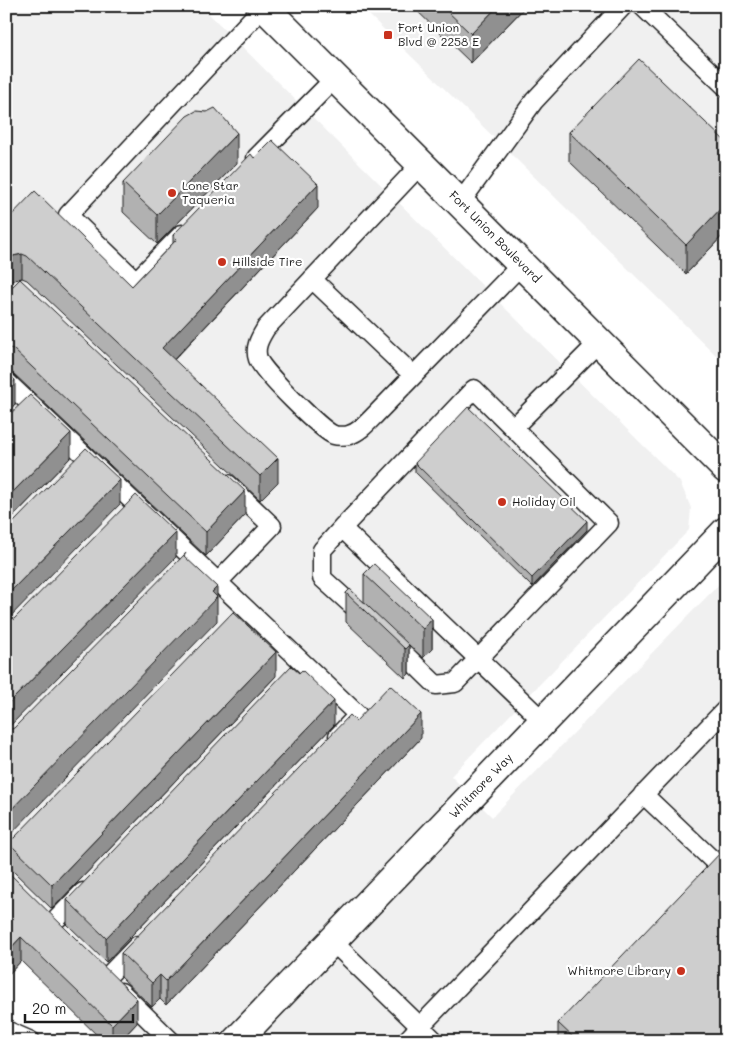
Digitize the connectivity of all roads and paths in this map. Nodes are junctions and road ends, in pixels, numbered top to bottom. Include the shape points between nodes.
1 (264, 6) edge
2 (624, 6) edge
3 (642, 6) edge
4 (335, 78) junction
5 (726, 87) edge
6 (421, 164) junction
7 (244, 170) edge
8 (460, 203) junction
9 (197, 218) edge
10 (521, 264) junction
11 (312, 279) junction
12 (600, 342) junction
13 (413, 375) junction
14 (6, 381) edge
15 (514, 428) junction
16 (86, 457) junction
17 (726, 468) edge
18 (73, 471) edge
19 (214, 471) edge
20 (135, 504) junction
21 (121, 518) edge
22 (342, 528) junction
23 (726, 531) edge
24 (191, 557) junction
25 (177, 571) edge
26 (218, 582) junction
27 (245, 608) junction
28 (231, 622) edge
29 (479, 658) junction
30 (303, 662) junction
31 (289, 677) edge
32 (726, 709) edge
33 (543, 721) junction
34 (324, 750) edge
35 (643, 794) junction
36 (726, 865) edge
37 (93, 882) edge
38 (39, 912) edge
39 (52, 924) junction
40 (147, 935) edge
41 (66, 938) edge
42 (332, 941) junction
43 (93, 964) edge
44 (106, 978) junction
45 (419, 1026) junction
46 (6, 1030) edge
47 (31, 1041) edge
48 (171, 1041) edge
49 (236, 1041) edge
50 (406, 1041) edge
51 (435, 1041) edge

1 - 4 street, Fort Union Boulevard
1 - 9 lane via 68,214 136,281
2 - 8 lane via 534,101
3 - 5 lane
4 - 6 street, Fort Union Boulevard
4 - 7 lane
6 - 8 street, Fort Union Boulevard
6 - 11 lane
8 - 10 street, Fort Union Boulevard
10 - 12 street, Fort Union Boulevard
10 - 13 lane
11 - 13 lane
11 - 13 lane via 266,328 257,342 258,360 322,428 335,435 349,436
12 - 15 lane
12 - 17 street, Fort Union Boulevard
14 - 16 lane via 24,410
15 - 22 lane via 474,388
15 - 29 lane via 609,523
16 - 18 lane
16 - 20 lane
19 - 26 lane via 272,526
20 - 21 lane
20 - 24 lane
22 - 29 lane
22 - 29 lane via 322,550 322,578 436,685 455,684
23 - 33 street, Whitmore Way
24 - 25 lane
24 - 26 lane
26 - 27 lane
27 - 28 lane
27 - 30 lane
29 - 33 lane
30 - 31 lane
30 - 34 lane via 358,715
32 - 35 lane
33 - 42 street, Whitmore Way
35 - 36 lane via 722,869
35 - 45 lane
37 - 39 lane
38 - 39 lane
39 - 41 lane
40 - 44 lane
42 - 45 lane
42 - 49 street, Whitmore Way
43 - 44 lane
44 - 48 lane
45 - 50 lane
45 - 51 lane
46 - 47 lane

